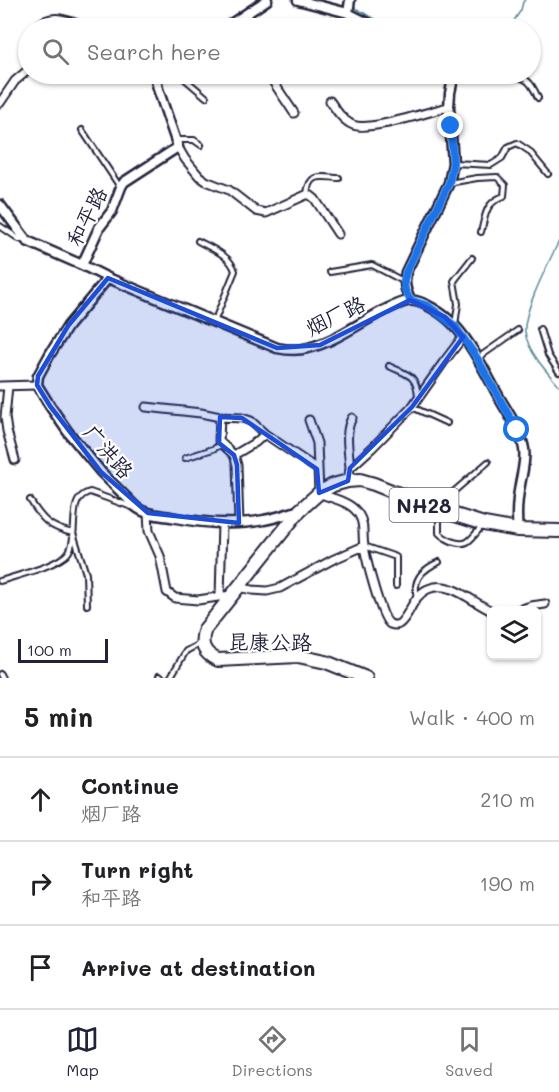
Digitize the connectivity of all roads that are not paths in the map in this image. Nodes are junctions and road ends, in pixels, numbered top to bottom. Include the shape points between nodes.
1 (267, 0) edge
2 (298, 0) edge
3 (350, 0) edge
4 (348, 13) junction
5 (243, 18) edge
6 (358, 18) edge
7 (18, 78) edge
8 (157, 84) edge
9 (191, 84) edge
10 (275, 84) edge
11 (452, 84) edge
12 (531, 84) edge
13 (206, 97) dead end
14 (538, 98) dead end
15 (330, 101) dead end
16 (0, 103) edge
17 (449, 107) junction
18 (294, 113) dead end
19 (82, 130) dead end
20 (177, 143) junction
21 (201, 145) dead end
22 (453, 163) junction
23 (548, 174) dead end
24 (339, 178) dead end
25 (449, 183) junction
26 (121, 188) junction
27 (306, 195) junction
28 (0, 205) edge
29 (0, 226) edge
30 (481, 232) dead end
31 (338, 234) dead end
32 (27, 241) junction
33 (198, 241) dead end
34 (472, 258) dead end
35 (82, 265) junction
36 (330, 272) dead end
37 (108, 278) junction
38 (404, 281) junction
39 (410, 300) junction
40 (214, 322) junction
41 (455, 326) junction
42 (540, 329) dead end
43 (518, 330) dead end
44 (463, 337) junction
45 (477, 358) junction
46 (389, 366) dead end
47 (559, 372) edge
48 (37, 385) junction
49 (4, 386) edge
50 (418, 401) junction
51 (146, 407) dead end
52 (412, 407) junction
53 (220, 417) junction
54 (352, 418) dead end
55 (309, 420) dead end
56 (447, 423) dead end
57 (265, 434) junction
58 (221, 445) junction
59 (234, 455) junction
60 (185, 458) dead end
61 (15, 460) dead end
62 (488, 462) dead end
63 (350, 468) junction
64 (317, 469) junction
65 (348, 481) junction
66 (319, 493) junction
67 (30, 500) dead end
68 (138, 509) junction
69 (437, 509) junction
70 (300, 510) junction
71 (148, 513) junction
72 (222, 523) junction
73 (239, 523) junction
74 (484, 524) junction
75 (518, 530) junction
76 (559, 531) edge
77 (73, 533) junction
78 (364, 546) junction
79 (439, 562) dead end
80 (0, 581) edge
81 (396, 586) dead end
82 (230, 593) junction
83 (417, 598) junction
84 (545, 604) dead end
85 (87, 605) dead end
86 (531, 606) edge
87 (487, 608) edge
88 (202, 643) junction
89 (0, 674) edge
90 (2, 678) edge
91 (170, 678) edge
92 (366, 678) edge

1 - 5 street
2 - 4 street
3 - 4 street
4 - 6 street
7 - 16 street
8 - 20 street
9 - 13 lane
10 - 18 street
11 - 17 street
12 - 14 lane
15 - 17 street via 350,124 361,127
17 - 22 street
19 - 26 lane
20 - 21 lane via 194,140
20 - 26 street, 和平路
20 - 27 street via 199,176 230,190 256,211 266,213
22 - 23 lane via 491,165 517,143
22 - 25 street
24 - 27 lane via 316,176
25 - 30 lane via 497,177 505,185 504,196 488,207
25 - 38 street
26 - 35 street, 和平路
27 - 31 street via 315,199
28 - 32 street, 烟厂路
29 - 32 lane
32 - 35 street, 烟厂路
33 - 40 lane via 226,258 235,271
34 - 41 lane via 454,281 458,304
35 - 37 street, 烟厂路
36 - 38 lane via 372,266
37 - 40 street, 烟厂路
37 - 48 street via 68,326 38,376
38 - 39 street
39 - 40 street, 烟厂路 via 306,349 277,348
39 - 41 street via 428,306
41 - 44 street
42 - 47 lane via 548,355
43 - 45 lane
44 - 45 street
44 - 50 street
45 - 75 street via 523,444 516,508
46 - 50 lane via 417,384
48 - 49 street
48 - 68 street, 广洪路 via 81,448
49 - 61 street via 7,431
50 - 52 street
51 - 53 street
52 - 56 lane
52 - 63 street
53 - 57 street via 250,421
53 - 58 street
54 - 63 street via 348,424
55 - 64 street via 317,444
57 - 59 street
57 - 64 street
58 - 59 street
58 - 60 lane
59 - 73 street
62 - 69 lane
63 - 65 street
64 - 66 street
65 - 66 highway, 昆康公路
65 - 69 highway, NH28 via 374,484
66 - 70 highway, 昆康公路
66 - 78 street via 359,514
67 - 77 lane via 50,525
68 - 71 street, 广洪路
68 - 77 lane via 90,492 76,502
69 - 74 highway, NH28
69 - 74 lane via 439,533 453,541 469,541
70 - 73 street, 广洪路
70 - 82 highway, 昆康公路
71 - 72 street, 广洪路
71 - 82 street via 149,531 160,556 167,592 175,598 198,600
72 - 73 street, 广洪路
72 - 82 street
74 - 75 highway, NH28
75 - 76 highway, NH28
77 - 80 lane via 66,556
77 - 85 lane via 86,574
78 - 81 lane via 396,557
78 - 82 street via 280,588
78 - 83 street via 389,624 399,624
79 - 83 lane via 429,566 416,583
82 - 88 highway, 昆康公路 via 205,629
83 - 87 street via 433,587 455,590
84 - 86 street
88 - 91 lane via 186,651
88 - 92 highway, 昆康公路 via 206,653 218,660 298,657
89 - 90 lane

